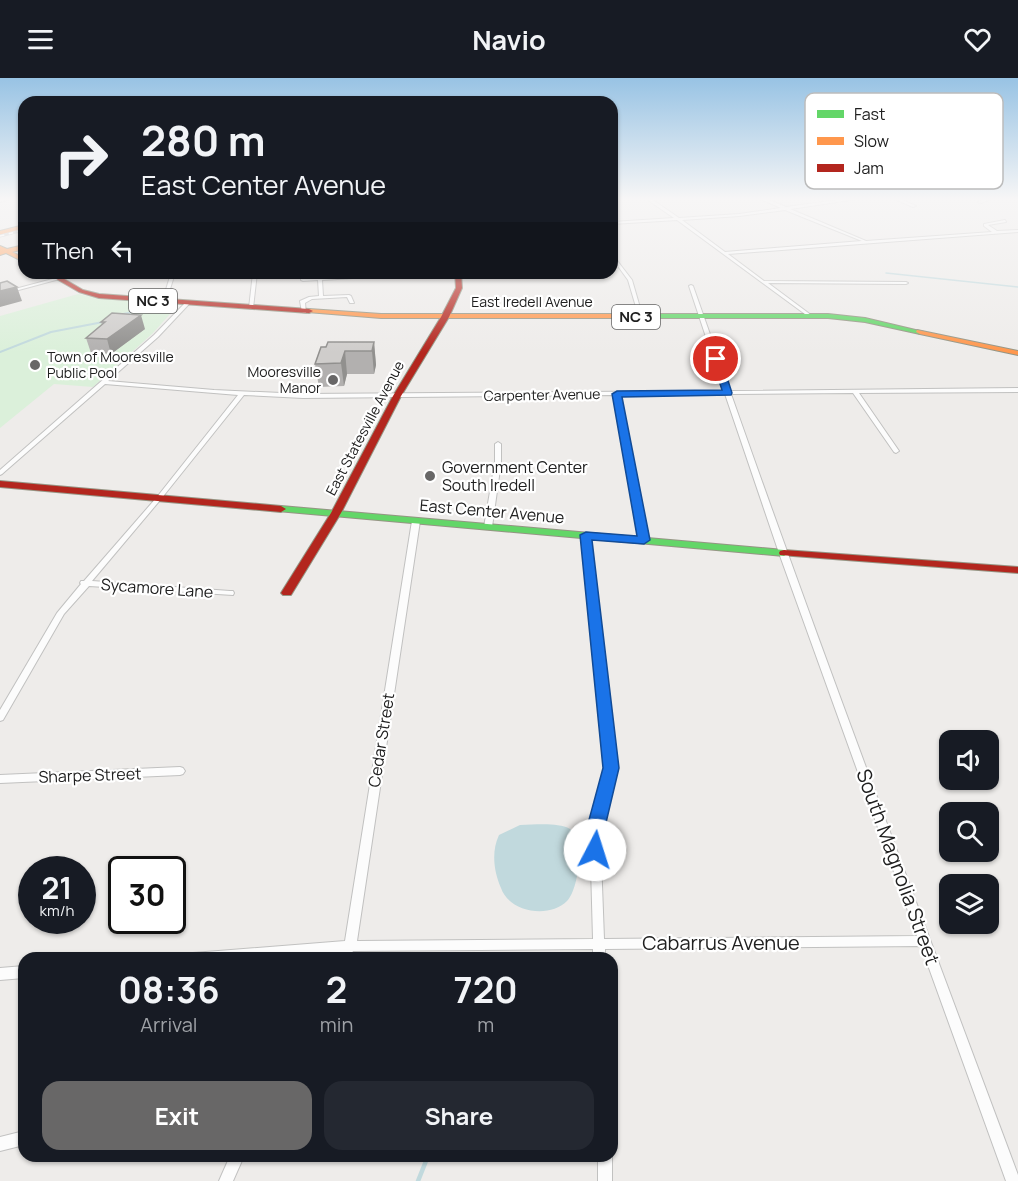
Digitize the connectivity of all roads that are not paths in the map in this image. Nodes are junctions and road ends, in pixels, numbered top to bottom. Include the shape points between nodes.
1 (719, 249) edge
2 (770, 249) edge
3 (2, 251) edge
4 (724, 253) junction
5 (18, 258) edge
6 (618, 263) edge
7 (45, 279) edge
8 (59, 279) edge
9 (171, 279) edge
10 (254, 279) edge
11 (320, 279) joint
12 (458, 279) edge
13 (303, 280) dead end
14 (763, 282) junction
15 (906, 283) dead end
16 (691, 286) dead end
17 (0, 294) edge
18 (321, 297) junction
19 (164, 302) junction
20 (352, 302) dead end
21 (188, 303) junction
22 (251, 308) junction
23 (304, 312) junction
24 (809, 316) junction
25 (445, 317) junction
26 (641, 317) junction
27 (702, 317) junction
28 (1018, 352) edge
29 (103, 382) junction
30 (1018, 390) edge
31 (855, 392) junction
32 (728, 393) junction
33 (242, 394) junction
34 (617, 394) junction
35 (397, 396) junction
36 (498, 444) dead end
37 (896, 451) dead end
38 (0, 473) edge
39 (0, 484) edge
40 (159, 498) junction
41 (336, 513) junction
42 (416, 520) junction
43 (488, 527) junction
44 (586, 535) junction
45 (644, 540) junction
46 (783, 553) junction
47 (1018, 570) edge
48 (84, 583) junction
49 (230, 593) dead end
50 (287, 593) dead end
51 (0, 718) edge
52 (180, 771) dead end
53 (0, 779) edge
54 (926, 941) junction
55 (599, 944) junction
56 (350, 946) junction
57 (272, 952) edge
58 (346, 952) edge
59 (599, 952) edge
60 (18, 972) edge
61 (0, 974) edge
62 (18, 1140) edge
63 (0, 1144) edge
64 (234, 1162) edge
65 (604, 1162) edge
66 (226, 1181) edge
67 (605, 1181) edge
68 (1013, 1181) edge

1 - 4 street
2 - 4 street
3 - 5 street
4 - 14 street
6 - 26 street via 630,280
7 - 17 street
8 - 19 street, East Iredell Avenue / NC 3 via 99,296
9 - 19 street
10 - 22 street
11 - 13 street
11 - 18 street
12 - 25 street, East Statesville Avenue via 459,288
14 - 15 street
14 - 24 street
16 - 27 street, South Magnolia Street
18 - 20 street via 349,296
18 - 23 street via 304,299
19 - 21 street, East Iredell Avenue / NC 3
21 - 22 street, East Iredell Avenue / NC 3
21 - 29 street
22 - 23 street, East Iredell Avenue / NC 3
23 - 25 street, East Iredell Avenue / NC 3
24 - 27 street, East Iredell Avenue / NC 3
24 - 28 street, East Iredell Avenue / NC 3 via 865,320
25 - 26 street, East Iredell Avenue / NC 3
25 - 35 street, East Statesville Avenue
26 - 27 street, East Iredell Avenue / NC 3
27 - 32 street, South Magnolia Street
29 - 33 street, Carpenter Avenue
29 - 38 street
30 - 31 street, Carpenter Avenue
31 - 32 street, Carpenter Avenue
31 - 37 street
32 - 34 street, Carpenter Avenue
32 - 46 street, South Magnolia Street
33 - 35 street, Carpenter Avenue
33 - 40 street
34 - 35 street, Carpenter Avenue
34 - 45 street
35 - 41 street, East Statesville Avenue
36 - 43 street
39 - 40 street, East Center Avenue
40 - 41 street, East Center Avenue
40 - 48 street
41 - 42 street, East Center Avenue
41 - 50 street, East Statesville Avenue
42 - 43 street, East Center Avenue
42 - 56 street, Cedar Street
43 - 44 street, East Center Avenue
44 - 45 street, East Center Avenue
44 - 55 street via 611,768 595,831
45 - 46 street, East Center Avenue
46 - 47 street, East Center Avenue
46 - 54 street, South Magnolia Street
48 - 49 street, Sycamore Lane
48 - 51 street via 61,613
52 - 53 street, Sharpe Street
54 - 55 street, Cabarrus Avenue
54 - 68 street, South Magnolia Street
55 - 56 street, Cabarrus Avenue
55 - 59 street
56 - 57 street, Cabarrus Avenue
56 - 58 street, Cedar Street
60 - 61 street
62 - 63 street
64 - 66 street
65 - 67 street

